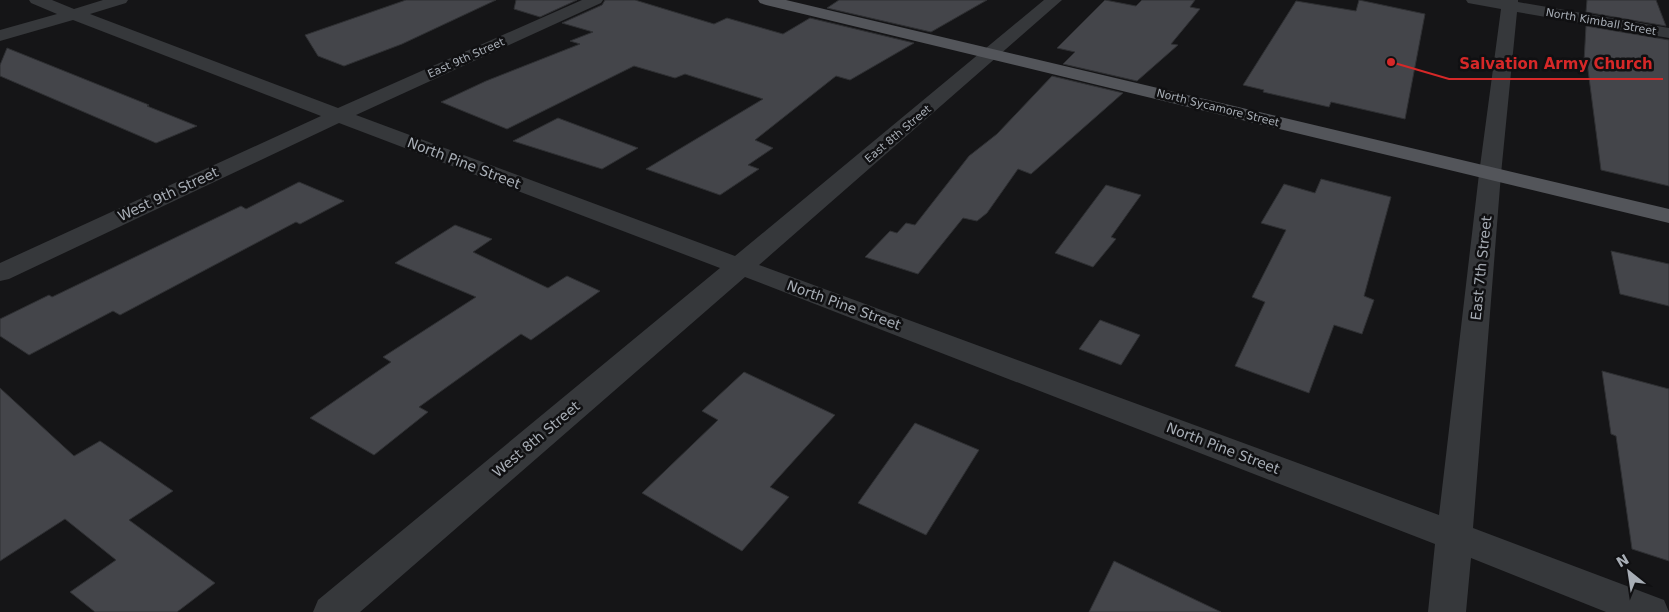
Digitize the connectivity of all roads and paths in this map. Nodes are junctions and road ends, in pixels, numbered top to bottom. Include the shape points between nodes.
1 (37, 0) edge
2 (120, 0) edge
3 (595, 0) edge
4 (766, 0) edge
5 (1054, 0) edge
6 (1474, 0) edge
7 (1509, 3) edge
8 (73, 14) junction
9 (1669, 33) edge
10 (0, 36) edge
11 (992, 54) junction
12 (337, 116) junction
13 (1490, 174) junction
14 (1669, 216) edge
15 (741, 267) junction
16 (0, 273) edge
17 (1454, 535) junction
18 (332, 612) edge
19 (1447, 612) edge
20 (1650, 612) edge

1 - 8 street, North Pine Street
2 - 8 street
3 - 12 street, East 9th Street
4 - 11 main road, North Sycamore Street
5 - 11 street, East 8th Street
6 - 7 street, North Kimball Street
7 - 9 street, North Kimball Street
7 - 13 street, East 7th Street
8 - 10 street
8 - 12 street, North Pine Street
11 - 13 main road, North Sycamore Street
11 - 15 street, East 8th Street
12 - 15 street, North Pine Street
12 - 16 street, West 9th Street
13 - 14 main road, North Sycamore Street
13 - 17 street, East 7th Street
15 - 17 street, North Pine Street
15 - 18 street, West 8th Street
17 - 19 street, East 7th Street
17 - 20 street, North Pine Street

